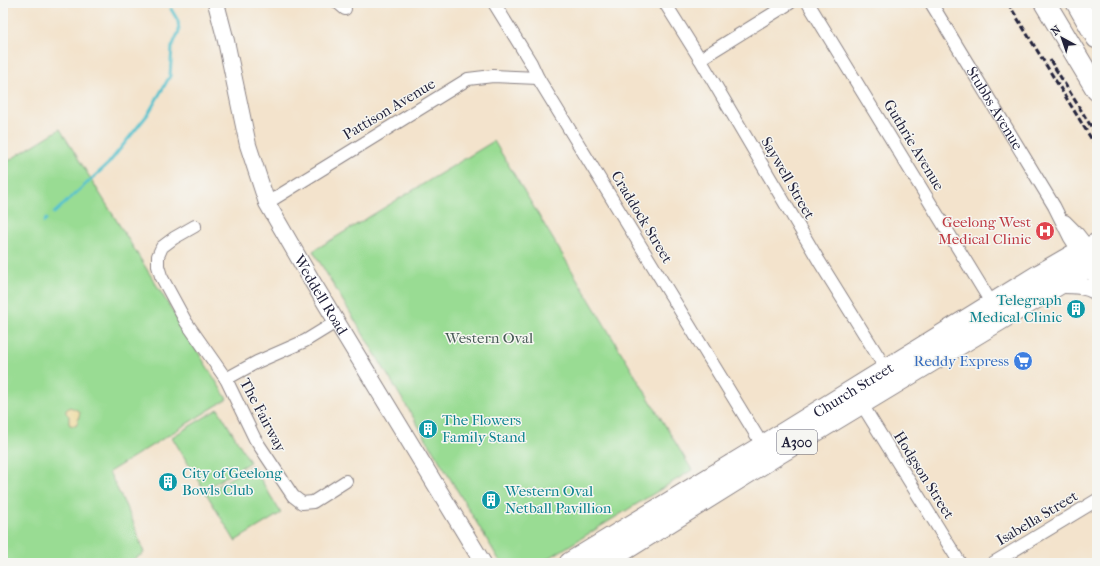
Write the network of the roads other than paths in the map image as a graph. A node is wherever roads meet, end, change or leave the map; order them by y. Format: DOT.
graph roads {
  1 [pos="216,3"];
  2 [pos="494,3"];
  3 [pos="665,3"];
  4 [pos="790,3"];
  5 [pos="808,3"];
  6 [pos="931,3"];
  7 [pos="1045,3"];
  8 [pos="1077,3"];
  9 [pos="1090,3"];
  10 [pos="1097,14"];
  11 [pos="1097,38"];
  12 [pos="700,59"];
  13 [pos="538,78"];
  14 [pos="1097,90"];
  15 [pos="267,203"];
  16 [pos="195,226"];
  17 [pos="1092,259"];
  18 [pos="1056,285"];
  19 [pos="1097,292"];
  20 [pos="992,304"];
  21 [pos="336,322"];
  22 [pos="886,369"];
  23 [pos="226,379"];
  24 [pos="861,403"];
  25 [pos="763,446"];
  26 [pos="346,481"];
  27 [pos="1097,500"];
  28 [pos="483,563"];
  29 [pos="570,563"];
  30 [pos="603,563"];
  31 [pos="960,563"];
  32 [pos="994,563"];
  1 -- 15 [label="street, Weddell Road"];
  2 -- 13 [label="street, Craddock Street"];
  3 -- 12 [label="street, Saywell Street"];
  4 -- 12 [label="street"];
  5 -- 20 [label="street, Guthrie Avenue"];
  6 -- 17 [label="street, Stubbs Avenue"];
  7 -- 14 [label="highway"];
  8 -- 11 [label="highway"];
  9 -- 10 [label="highway"];
  12 -- 22 [label="street, Saywell Street"];
  13 -- 15 [label="street, Pattison Avenue"];
  13 -- 25 [label="street, Craddock Street"];
  15 -- 21 [label="street, Weddell Road"];
  16 -- 23 [label="street, The Fairway"];
  17 -- 18 [label="highway, Church Street / A300"];
  17 -- 20 [label="highway, Church Street / A300"];
  18 -- 19 [label="street"];
  18 -- 24 [label="highway, Church Street / A300"];
  20 -- 22 [label="highway, Church Street / A300"];
  21 -- 23 [label="street, The Fairway"];
  21 -- 28 [label="street, Weddell Road"];
  22 -- 25 [label="highway, Church Street / A300"];
  23 -- 26 [label="street, The Fairway"];
  24 -- 30 [label="highway, Church Street / A300"];
  24 -- 31 [label="street, Hodgson Street"];
  25 -- 29 [label="highway, Church Street / A300"];
  27 -- 32 [label="street, Isabella Street"];
}
